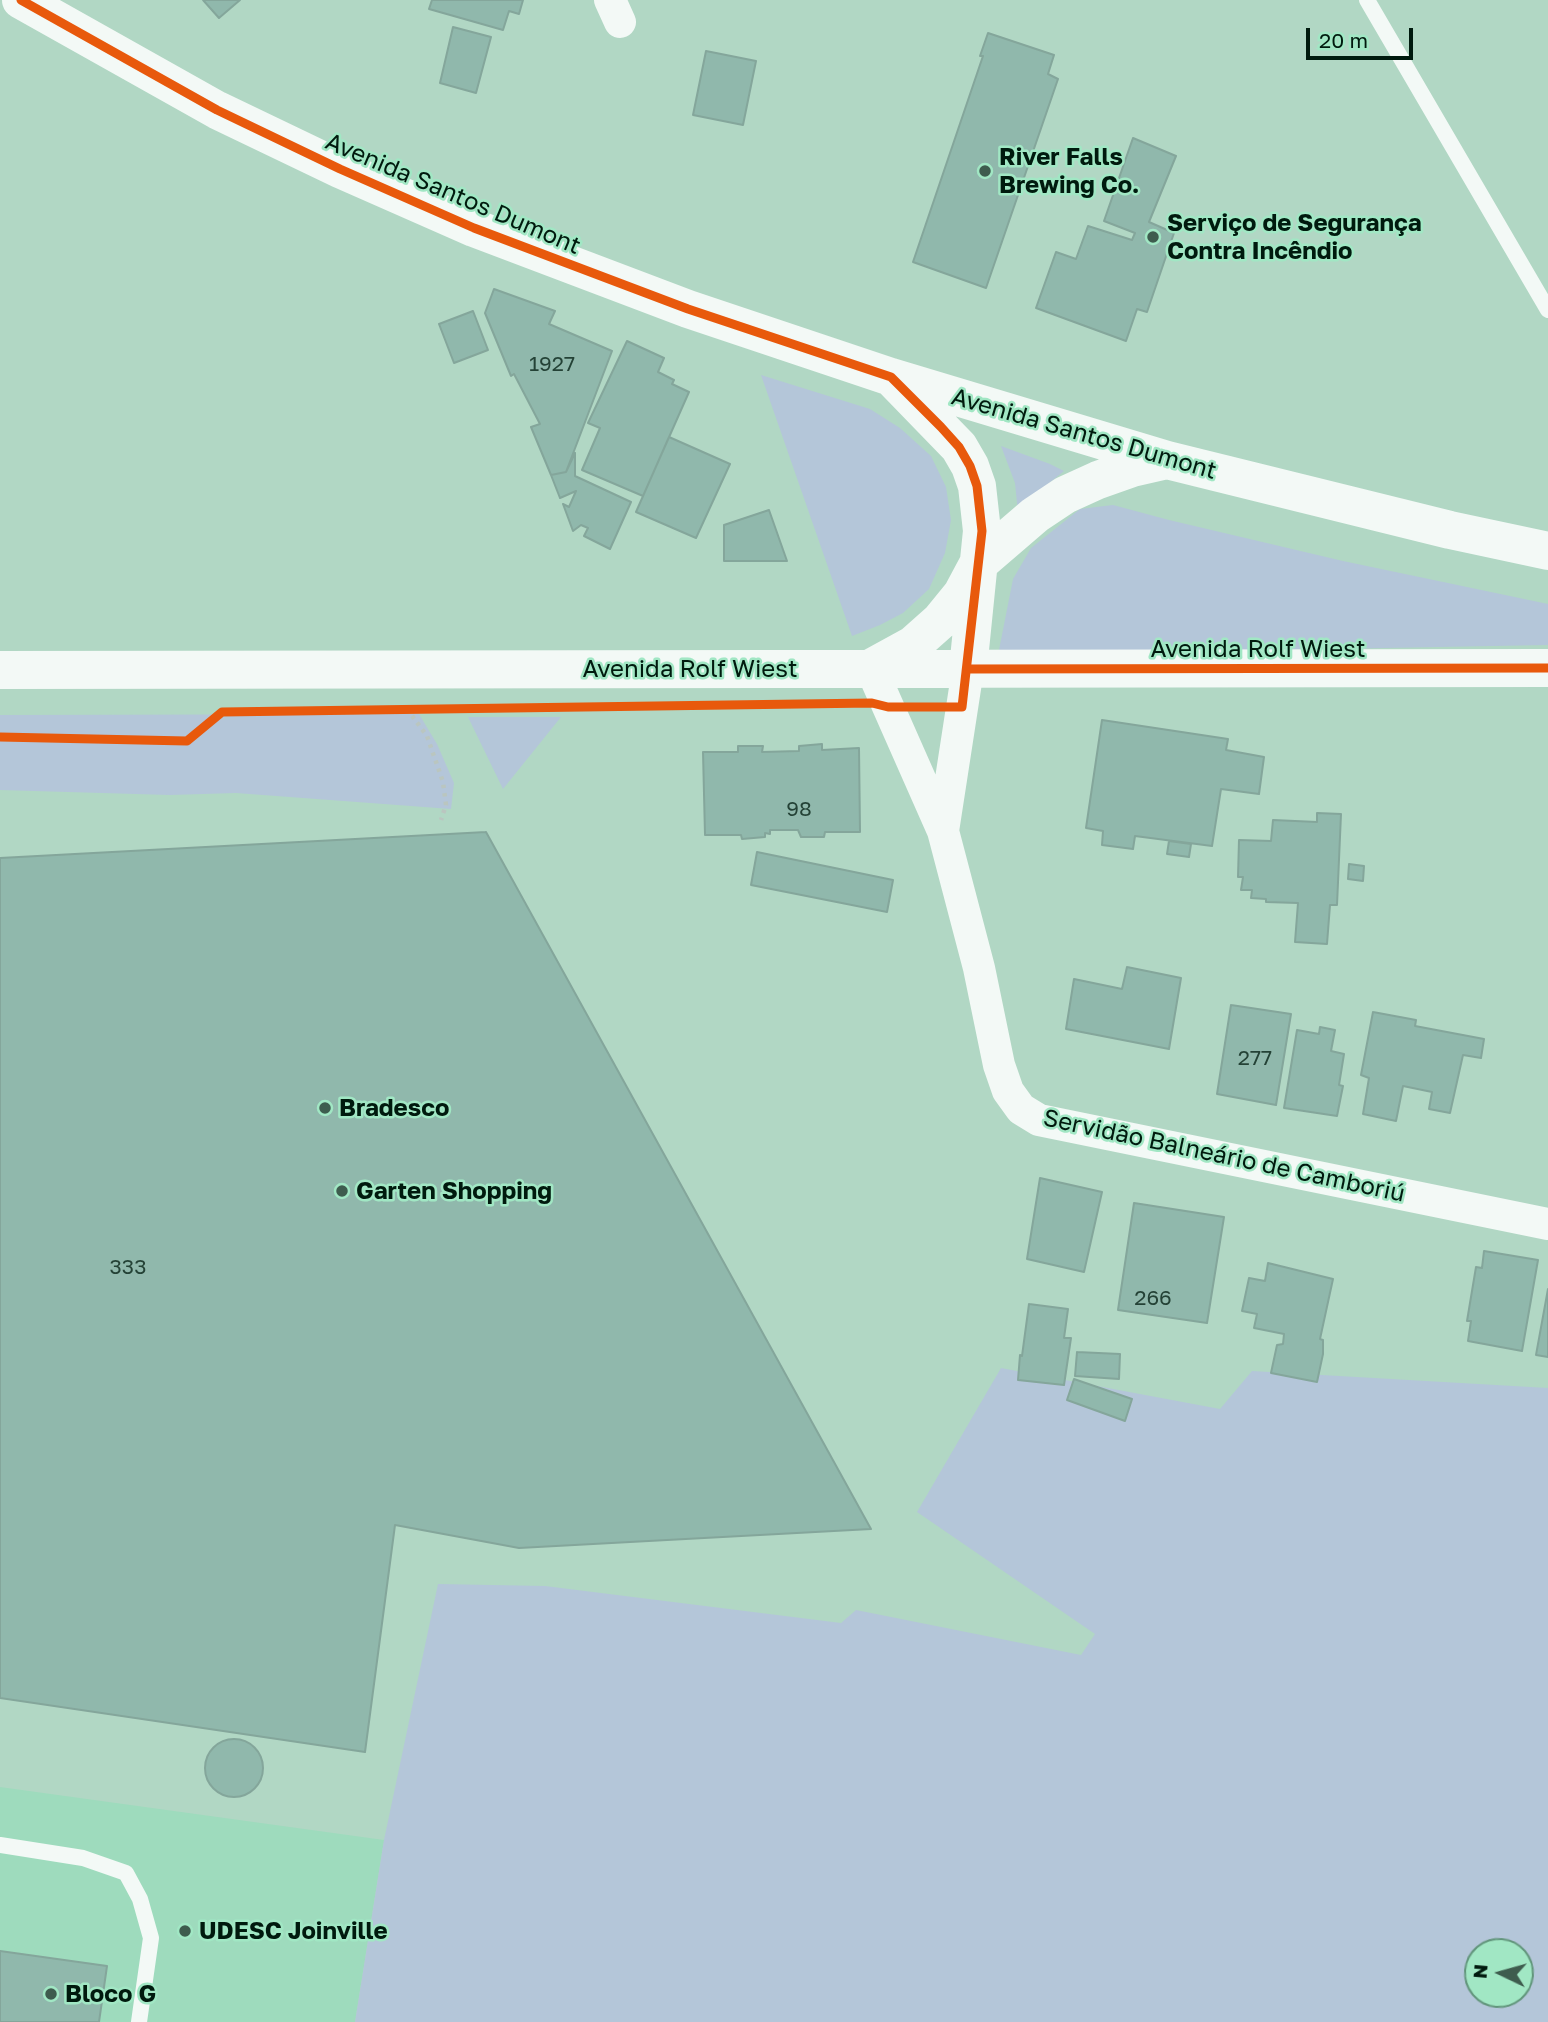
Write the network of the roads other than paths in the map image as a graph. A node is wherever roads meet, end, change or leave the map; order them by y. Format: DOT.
graph roads {
  1 [pos="21,0"];
  2 [pos="1367,0"];
  3 [pos="1548,310"];
  4 [pos="891,377"];
  5 [pos="1167,460"];
  6 [pos="1548,551"];
  7 [pos="978,564"];
  8 [pos="871,668"];
  9 [pos="968,669"];
  10 [pos="0,670"];
  11 [pos="1547,670"];
  12 [pos="943,831"];
  13 [pos="1548,1224"];
  14 [pos="0,1845"];
  15 [pos="139,2022"];
  1 -- 4 [label="main road, Avenida Santos Dumont"];
  2 -- 3 [label="lane"];
  4 -- 5 [label="main road, Avenida Santos Dumont"];
  4 -- 7 [label="main road"];
  5 -- 6 [label="main road, Avenida Santos Dumont"];
  5 -- 7 [label="main road"];
  7 -- 8 [label="main road"];
  7 -- 9 [label="main road"];
  8 -- 9 [label="main road, Avenida Rolf Wiest"];
  8 -- 10 [label="main road, Avenida Rolf Wiest"];
  8 -- 12 [label="street, Servidão Balneário de Camboriú"];
  9 -- 11 [label="main road, Avenida Rolf Wiest"];
  9 -- 12 [label="street, Servidão Balneário de Camboriú"];
  12 -- 13 [label="street, Servidão Balneário de Camboriú"];
  14 -- 15 [label="lane"];
}
